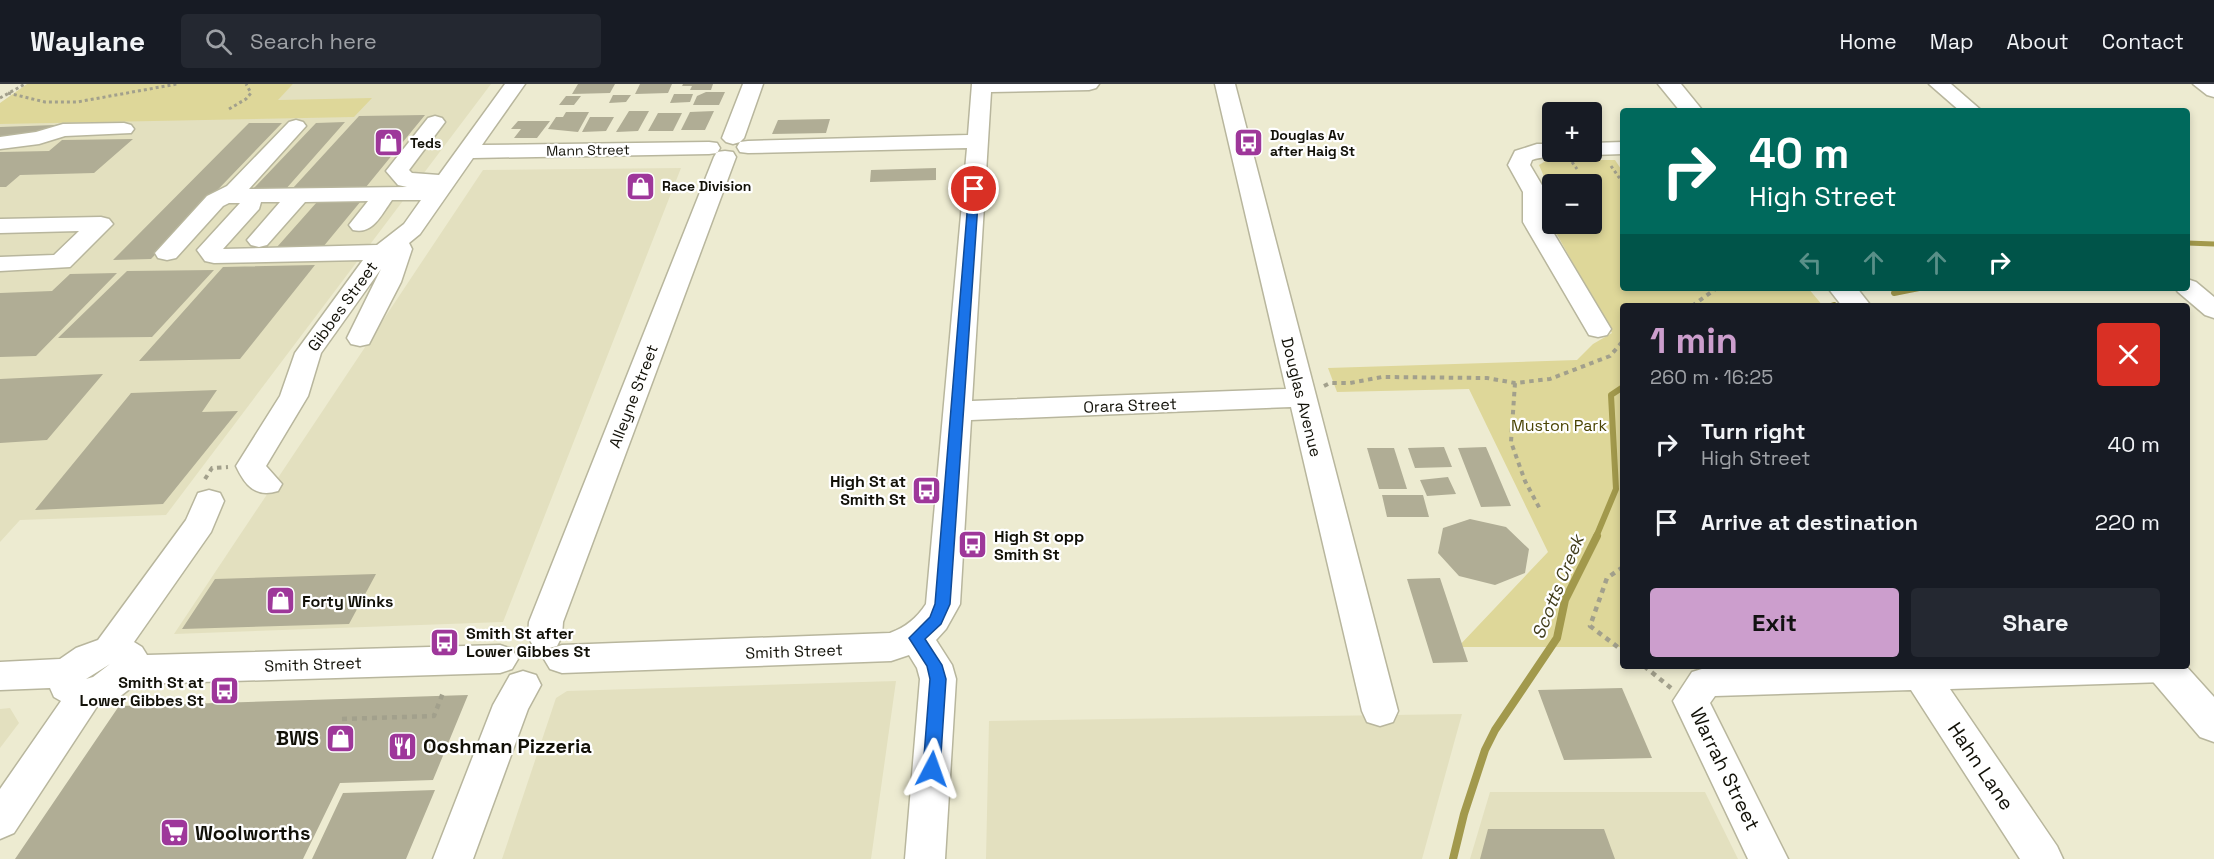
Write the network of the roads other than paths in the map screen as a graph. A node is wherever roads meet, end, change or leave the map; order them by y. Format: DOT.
graph roads {
  1 [pos="515,84"];
  2 [pos="753,84"];
  3 [pos="1089,84"];
  4 [pos="1225,84"];
  5 [pos="1669,84"];
  6 [pos="1939,84"];
  7 [pos="2203,84"];
  8 [pos="981,85"];
  9 [pos="2214,91"];
  10 [pos="1689,108"];
  11 [pos="1968,108"];
  12 [pos="435,122"];
  13 [pos="296,126"];
  14 [pos="123,129"];
  15 [pos="977,141"];
  16 [pos="0,143"];
  17 [pos="729,148"];
  18 [pos="1542,151"];
  19 [pos="467,152"];
  20 [pos="441,186"];
  21 [pos="385,194"];
  22 [pos="299,195"];
  23 [pos="225,196"];
  24 [pos="251,204"];
  25 [pos="361,225"];
  26 [pos="0,226"];
  27 [pos="259,240"];
  28 [pos="389,247"];
  29 [pos="167,253"];
  30 [pos="0,264"];
  31 [pos="39,279"];
  32 [pos="0,280"];
  33 [pos="2190,289"];
  34 [pos="1844,291"];
  35 [pos="1854,303"];
  36 [pos="2214,309"];
  37 [pos="1598,329"];
  38 [pos="360,338"];
  39 [pos="1302,397"];
  40 [pos="958,411"];
  41 [pos="267,484"];
  42 [pos="209,501"];
  43 [pos="916,638"];
  44 [pos="553,647"];
  45 [pos="118,660"];
  46 [pos="2094,669"];
  47 [pos="2166,669"];
  48 [pos="512,672"];
  49 [pos="1920,674"];
  50 [pos="0,676"];
  51 [pos="78,683"];
  52 [pos="1380,711"];
  53 [pos="2214,725"];
  54 [pos="0,821"];
  55 [pos="453,859"];
  56 [pos="925,859"];
  57 [pos="1768,859"];
  58 [pos="2043,859"];
  1 -- 19 [label="street, Gibbes Street"];
  2 -- 17 [label="street, Alleyne Street"];
  3 -- 8 [label="street"];
  4 -- 39 [label="street, Douglas Avenue"];
  5 -- 10 [label="main road"];
  6 -- 11 [label="street"];
  7 -- 9 [label="street"];
  8 -- 15 [label="street"];
  12 -- 20 [label="street"];
  13 -- 23 [label="street"];
  14 -- 16 [label="street"];
  15 -- 17 [label="street, Mann Street"];
  15 -- 40 [label="street"];
  17 -- 19 [label="street, Mann Street"];
  17 -- 44 [label="street, Alleyne Street"];
  18 -- 37 [label="street"];
  19 -- 20 [label="street, Gibbes Street"];
  20 -- 21 [label="street"];
  20 -- 28 [label="street, Gibbes Street"];
  21 -- 22 [label="street"];
  21 -- 25 [label="street"];
  22 -- 23 [label="street"];
  22 -- 27 [label="street"];
  23 -- 29 [label="street"];
  24 -- 28 [label="street"];
  26 -- 30 [label="street"];
  28 -- 38 [label="street"];
  28 -- 41 [label="street, Gibbes Street"];
  31 -- 32 [label="street"];
  33 -- 36 [label="street"];
  34 -- 35 [label="main road"];
  39 -- 40 [label="street, Orara Street"];
  39 -- 52 [label="street, Douglas Avenue"];
  40 -- 43 [label="street"];
  42 -- 45 [label="street"];
  43 -- 44 [label="street, Smith Street"];
  43 -- 56 [label="street"];
  44 -- 48 [label="street"];
  45 -- 48 [label="street, Smith Street"];
  45 -- 51 [label="street"];
  46 -- 49 [label="street"];
  47 -- 53 [label="main road"];
  48 -- 55 [label="street"];
  49 -- 57 [label="street, Warrah Street"];
  49 -- 58 [label="street, Hahn Lane"];
  50 -- 51 [label="street"];
  51 -- 54 [label="street"];
}
